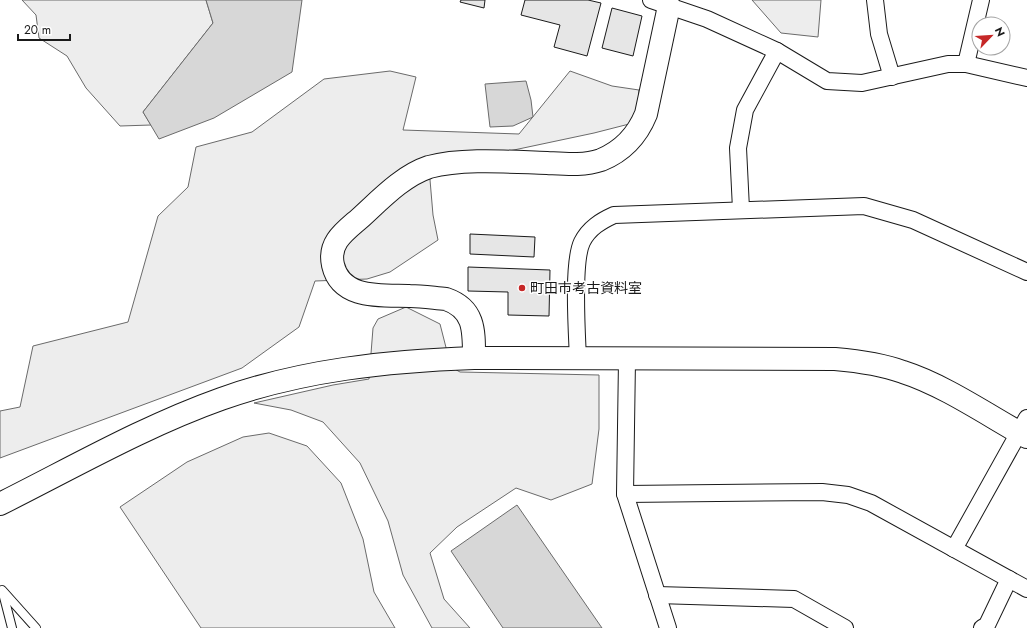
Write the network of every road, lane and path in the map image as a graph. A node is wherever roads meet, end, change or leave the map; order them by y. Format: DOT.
graph roads {
  1 [pos="875,0"];
  2 [pos="981,0"];
  3 [pos="660,3"];
  4 [pos="777,51"];
  5 [pos="966,64"];
  6 [pos="892,77"];
  7 [pos="1027,78"];
  8 [pos="741,209"];
  9 [pos="1027,272"];
  10 [pos="474,358"];
  11 [pos="578,359"];
  12 [pos="627,360"];
  13 [pos="1024,429"];
  14 [pos="625,494"];
  15 [pos="0,504"];
  16 [pos="954,549"];
  17 [pos="1009,579"];
  18 [pos="1,587"];
  19 [pos="1027,589"];
  20 [pos="657,595"];
  21 [pos="986,627"];
  22 [pos="12,628"];
  23 [pos="36,628"];
  24 [pos="668,628"];
  25 [pos="845,628"];
  1 -- 6 [label="street"];
  2 -- 5 [label="street"];
  3 -- 4 [label="street"];
  3 -- 10 [label="street"];
  4 -- 6 [label="street"];
  4 -- 8 [label="street"];
  5 -- 6 [label="street"];
  5 -- 7 [label="street"];
  8 -- 9 [label="street"];
  8 -- 11 [label="street"];
  10 -- 11 [label="street"];
  10 -- 15 [label="street"];
  11 -- 12 [label="street"];
  12 -- 13 [label="street"];
  12 -- 14 [label="street"];
  13 -- 16 [label="street"];
  14 -- 16 [label="street"];
  14 -- 20 [label="street"];
  16 -- 17 [label="street"];
  17 -- 19 [label="street"];
  17 -- 21 [label="street"];
  18 -- 22 [label="lane"];
  18 -- 23 [label="lane"];
  20 -- 24 [label="street"];
  20 -- 25 [label="street"];
}
